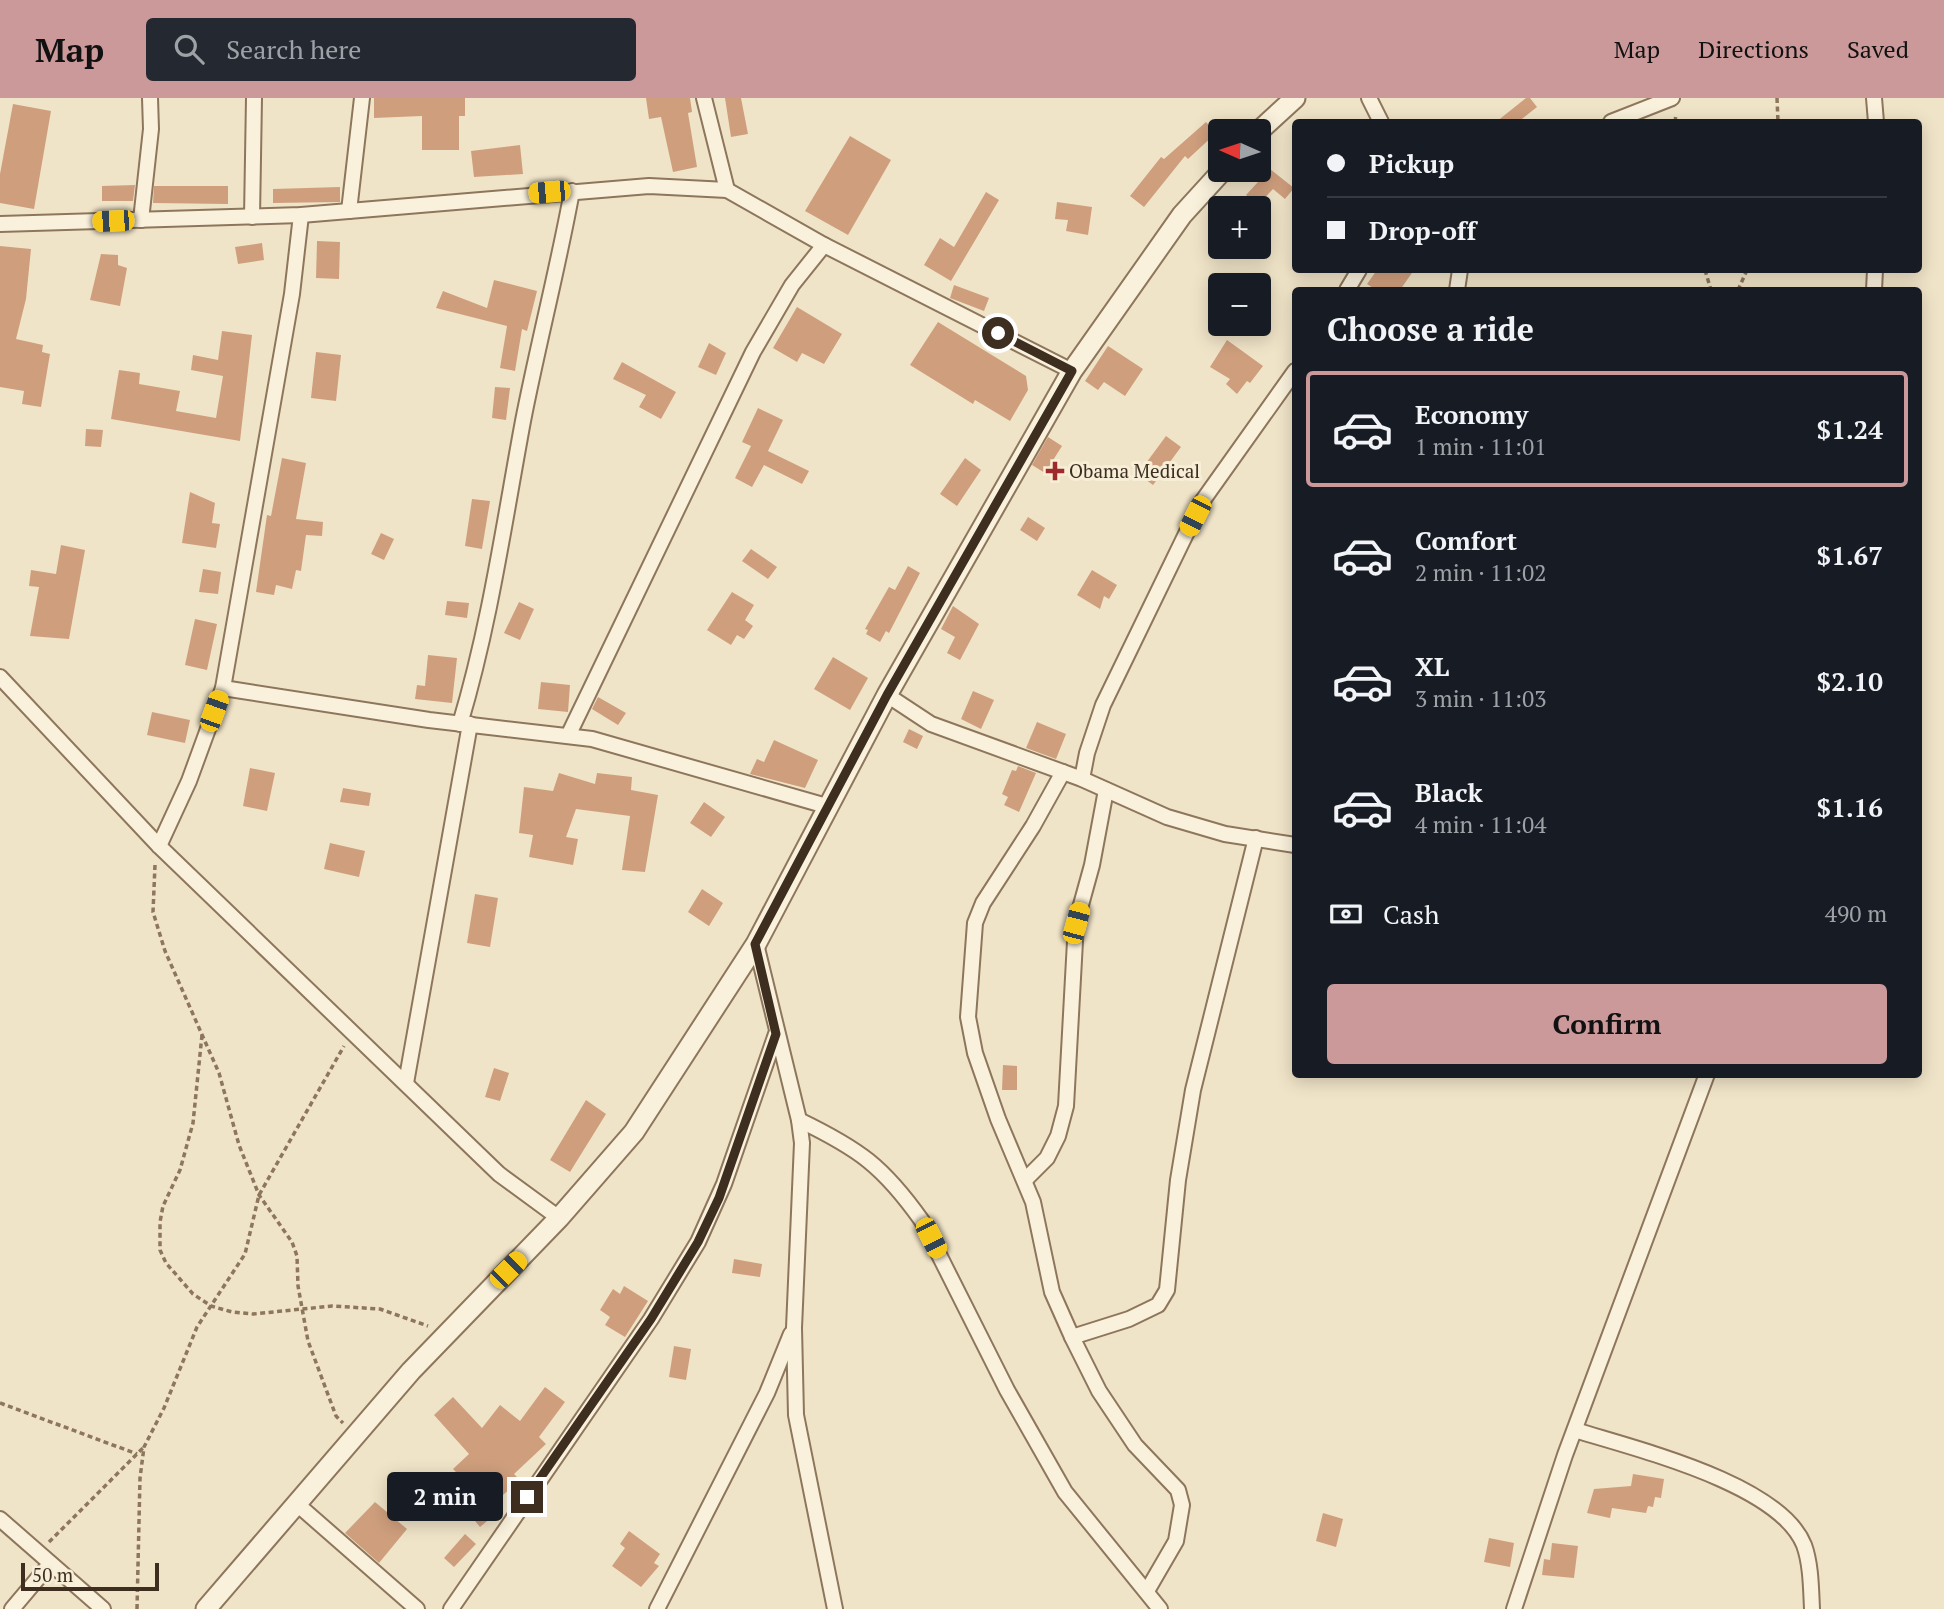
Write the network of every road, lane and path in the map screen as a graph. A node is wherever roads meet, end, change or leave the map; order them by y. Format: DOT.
graph roads {
  1 [pos="150,98"];
  2 [pos="254,98"];
  3 [pos="362,98"];
  4 [pos="704,98"];
  5 [pos="1294,98"];
  6 [pos="1369,98"];
  7 [pos="1672,98"];
  8 [pos="1777,98"];
  9 [pos="1874,98"];
  10 [pos="1380,119"];
  11 [pos="1619,119"];
  12 [pos="1778,119"];
  13 [pos="1876,119"];
  14 [pos="1271,120"];
  15 [pos="1212,182"];
  16 [pos="727,190"];
  17 [pos="572,191"];
  18 [pos="349,211"];
  19 [pos="301,215"];
  20 [pos="252,217"];
  21 [pos="141,220"];
  22 [pos="0,224"];
  23 [pos="824,245"];
  24 [pos="1072,371"];
  25 [pos="1292,375"];
  26 [pos="0,677"];
  27 [pos="223,688"];
  28 [pos="887,695"];
  29 [pos="465,724"];
  30 [pos="568,736"];
  31 [pos="1063,772"];
  32 [pos="1082,779"];
  33 [pos="1106,790"];
  34 [pos="830,807"];
  35 [pos="1256,838"];
  36 [pos="1292,844"];
  37 [pos="159,846"];
  38 [pos="755,944"];
  39 [pos="353,1031"];
  40 [pos="202,1033"];
  41 [pos="776,1034"];
  42 [pos="1706,1078"];
  43 [pos="406,1083"];
  44 [pos="799,1120"];
  45 [pos="1026,1180"];
  46 [pos="259,1195"];
  47 [pos="559,1218"];
  48 [pos="211,1306"];
  49 [pos="304,1309"];
  50 [pos="458,1321"];
  51 [pos="794,1328"];
  52 [pos="1072,1337"];
  53 [pos="0,1403"];
  54 [pos="1575,1430"];
  55 [pos="356,1437"];
  56 [pos="144,1447"];
  57 [pos="137,1454"];
  58 [pos="297,1504"];
  59 [pos="0,1519"];
  60 [pos="38,1553"];
  61 [pos="51,1564"];
  62 [pos="1147,1591"];
  63 [pos="12,1609"];
  64 [pos="103,1609"];
  65 [pos="137,1609"];
  66 [pos="206,1609"];
  67 [pos="417,1609"];
  68 [pos="451,1609"];
  69 [pos="657,1609"];
  70 [pos="835,1609"];
  71 [pos="1160,1609"];
  72 [pos="1514,1609"];
  73 [pos="1812,1609"];
  1 -- 21 [label="street"];
  2 -- 20 [label="street"];
  3 -- 18 [label="street"];
  4 -- 16 [label="street"];
  5 -- 14 [label="street"];
  6 -- 10 [label="street"];
  7 -- 11 [label="street"];
  8 -- 12 [label="path"];
  9 -- 13 [label="street"];
  15 -- 24 [label="street"];
  16 -- 17 [label="street"];
  16 -- 23 [label="street"];
  17 -- 18 [label="street"];
  17 -- 29 [label="street"];
  18 -- 19 [label="street"];
  19 -- 20 [label="street"];
  19 -- 27 [label="street"];
  20 -- 21 [label="street"];
  21 -- 22 [label="street"];
  23 -- 24 [label="street"];
  23 -- 30 [label="street"];
  24 -- 28 [label="street"];
  25 -- 32 [label="street"];
  26 -- 37 [label="street"];
  27 -- 29 [label="street"];
  27 -- 37 [label="street"];
  28 -- 31 [label="street"];
  28 -- 34 [label="street"];
  29 -- 30 [label="street"];
  29 -- 43 [label="street"];
  30 -- 34 [label="street"];
  31 -- 32 [label="street"];
  31 -- 45 [label="street"];
  32 -- 33 [label="street"];
  33 -- 35 [label="street"];
  33 -- 45 [label="street"];
  34 -- 38 [label="street"];
  35 -- 36 [label="street"];
  35 -- 52 [label="street"];
  37 -- 39 [label="street"];
  37 -- 40 [label="path"];
  38 -- 41 [label="street"];
  38 -- 47 [label="street"];
  39 -- 43 [label="street"];
  39 -- 46 [label="path"];
  40 -- 46 [label="path"];
  40 -- 48 [label="path"];
  41 -- 44 [label="street"];
  41 -- 68 [label="street"];
  42 -- 54 [label="street"];
  43 -- 47 [label="street"];
  44 -- 51 [label="street"];
  44 -- 62 [label="street"];
  45 -- 52 [label="street"];
  46 -- 48 [label="path"];
  46 -- 49 [label="path"];
  47 -- 50 [label="street"];
  48 -- 49 [label="path"];
  48 -- 56 [label="path"];
  49 -- 50 [label="path"];
  49 -- 55 [label="path"];
  50 -- 55 [label="street"];
  51 -- 69 [label="street"];
  51 -- 70 [label="street"];
  52 -- 62 [label="street"];
  53 -- 57 [label="path"];
  54 -- 72 [label="street"];
  54 -- 73 [label="street"];
  55 -- 58 [label="street"];
  56 -- 57 [label="path"];
  56 -- 65 [label="path"];
  57 -- 60 [label="path"];
  58 -- 66 [label="street"];
  58 -- 67 [label="street"];
  59 -- 60 [label="street"];
  60 -- 61 [label="street"];
  61 -- 63 [label="street"];
  61 -- 64 [label="street"];
  62 -- 71 [label="street"];
}
